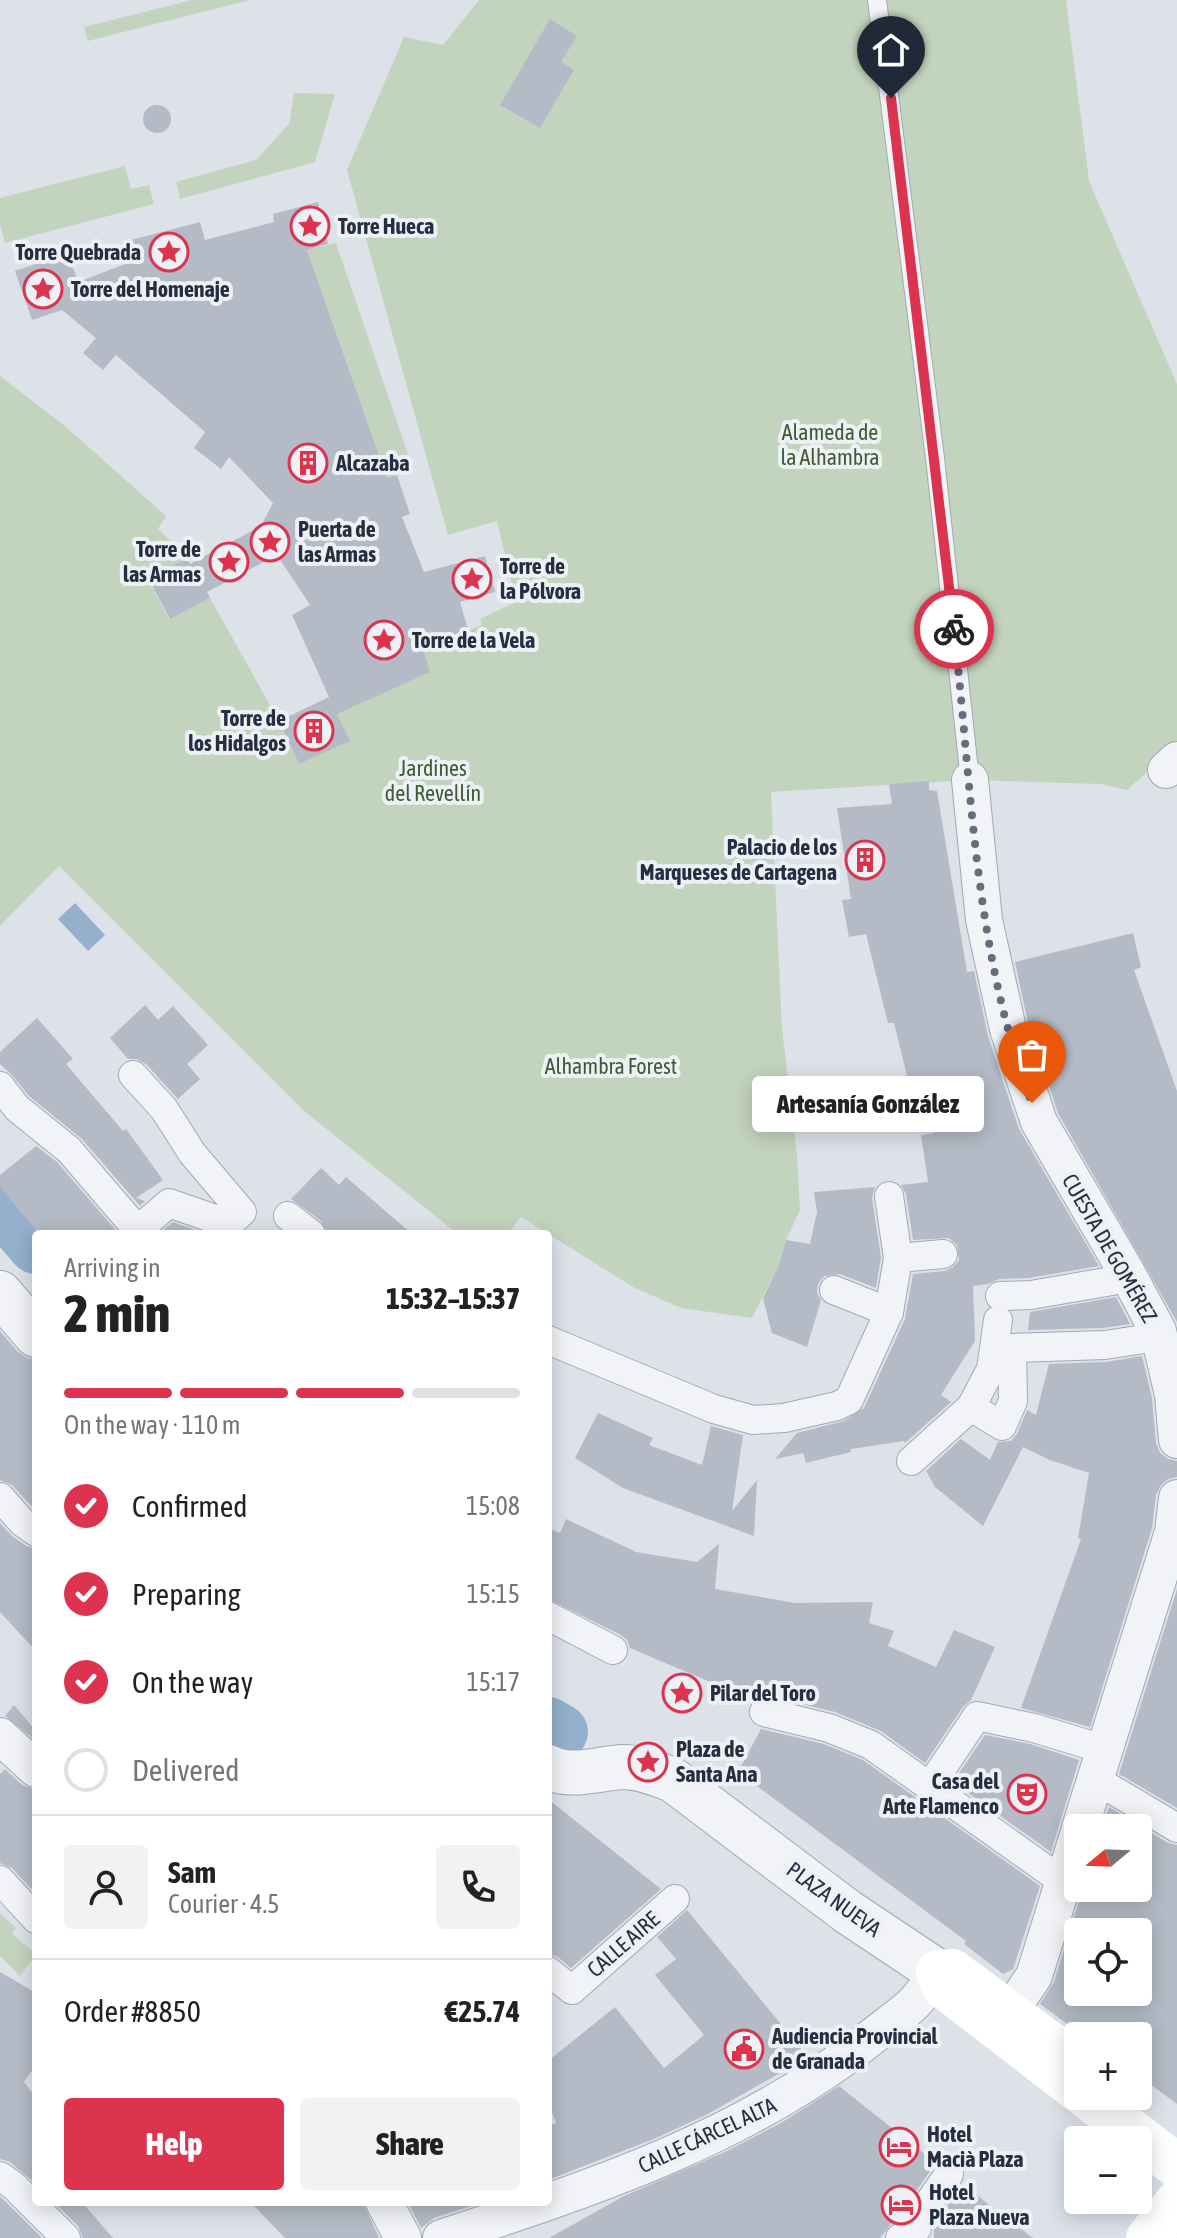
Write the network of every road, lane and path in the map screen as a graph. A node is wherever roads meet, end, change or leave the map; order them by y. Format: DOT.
graph roads {
  1 [pos="877,0"];
  2 [pos="970,780"];
  3 [pos="133,1075"];
  4 [pos="6,1104"];
  5 [pos="889,1196"];
  6 [pos="288,1216"];
  7 [pos="138,1230"];
  8 [pos="142,1230"];
  9 [pos="306,1230"];
  10 [pos="943,1254"];
  11 [pos="898,1258"];
  12 [pos="1112,1281"];
  13 [pos="834,1290"];
  14 [pos="0,1293"];
  15 [pos="1004,1304"];
  16 [pos="889,1312"];
  17 [pos="32,1330"];
  18 [pos="1144,1339"];
  19 [pos="552,1342"];
  20 [pos="1012,1348"];
  21 [pos="971,1407"];
  22 [pos="1177,1440"];
  23 [pos="911,1461"];
  24 [pos="0,1497"];
  25 [pos="1177,1498"];
  26 [pos="32,1529"];
  27 [pos="552,1618"];
  28 [pos="613,1650"];
  29 [pos="764,1712"];
  30 [pos="0,1736"];
  31 [pos="1090,1745"];
  32 [pos="32,1765"];
  33 [pos="552,1769"];
  34 [pos="930,1786"];
  35 [pos="1108,1787"];
  36 [pos="1084,1814"];
  37 [pos="1177,1828"];
  38 [pos="1051,1873"];
  39 [pos="0,1880"];
  40 [pos="1064,1880"];
  41 [pos="675,1899"];
  42 [pos="32,1915"];
  43 [pos="938,1972"];
  44 [pos="552,1974"];
  45 [pos="1009,2013"];
  46 [pos="1064,2054"];
  47 [pos="1064,2079"];
  48 [pos="1104,2110"];
  49 [pos="1138,2110"];
  50 [pos="1177,2140"];
  51 [pos="1177,2166"];
  52 [pos="949,2174"];
  53 [pos="0,2176"];
  54 [pos="552,2201"];
  55 [pos="1177,2202"];
  56 [pos="32,2204"];
  57 [pos="34,2206"];
  58 [pos="386,2206"];
  59 [pos="538,2206"];
  60 [pos="913,2235"];
  61 [pos="66,2238"];
  62 [pos="403,2238"];
  63 [pos="441,2238"];
  64 [pos="1148,2238"];
  1 -- 2 [label="lane"];
  2 -- 22 [label="street, CUESTA DE GOMÉREZ"];
  3 -- 8 [label="street"];
  4 -- 7 [label="street"];
  5 -- 11 [label="street"];
  6 -- 9 [label="street"];
  10 -- 11 [label="street"];
  11 -- 16 [label="street"];
  12 -- 15 [label="street"];
  13 -- 16 [label="street"];
  14 -- 17 [label="street"];
  15 -- 20 [label="street"];
  15 -- 21 [label="street"];
  16 -- 19 [label="street"];
  18 -- 20 [label="street"];
  20 -- 21 [label="street"];
  21 -- 23 [label="street"];
  24 -- 26 [label="street"];
  25 -- 36 [label="street"];
  27 -- 28 [label="street"];
  29 -- 34 [label="street"];
  30 -- 32 [label="street"];
  31 -- 34 [label="street"];
  33 -- 43 [label="street, PLAZA NUEVA"];
  34 -- 38 [label="street"];
  35 -- 37 [label="street"];
  39 -- 42 [label="street"];
  40 -- 45 [label="street"];
  41 -- 44 [label="street, CALLE AIRE"];
  43 -- 45 [label="main road, PLAZA NUEVA"];
  43 -- 47 [label="main road, PLAZA NUEVA"];
  43 -- 54 [label="street, CALLE CÁRCEL ALTA"];
  45 -- 46 [label="main road, PLAZA NUEVA"];
  48 -- 51 [label="main road"];
  49 -- 50 [label="main road"];
  52 -- 60 [label="street"];
  53 -- 56 [label="street"];
  55 -- 64 [label="main road"];
  57 -- 61 [label="street"];
  58 -- 62 [label="street"];
  59 -- 63 [label="street, CALLE CÁRCEL ALTA"];
}
